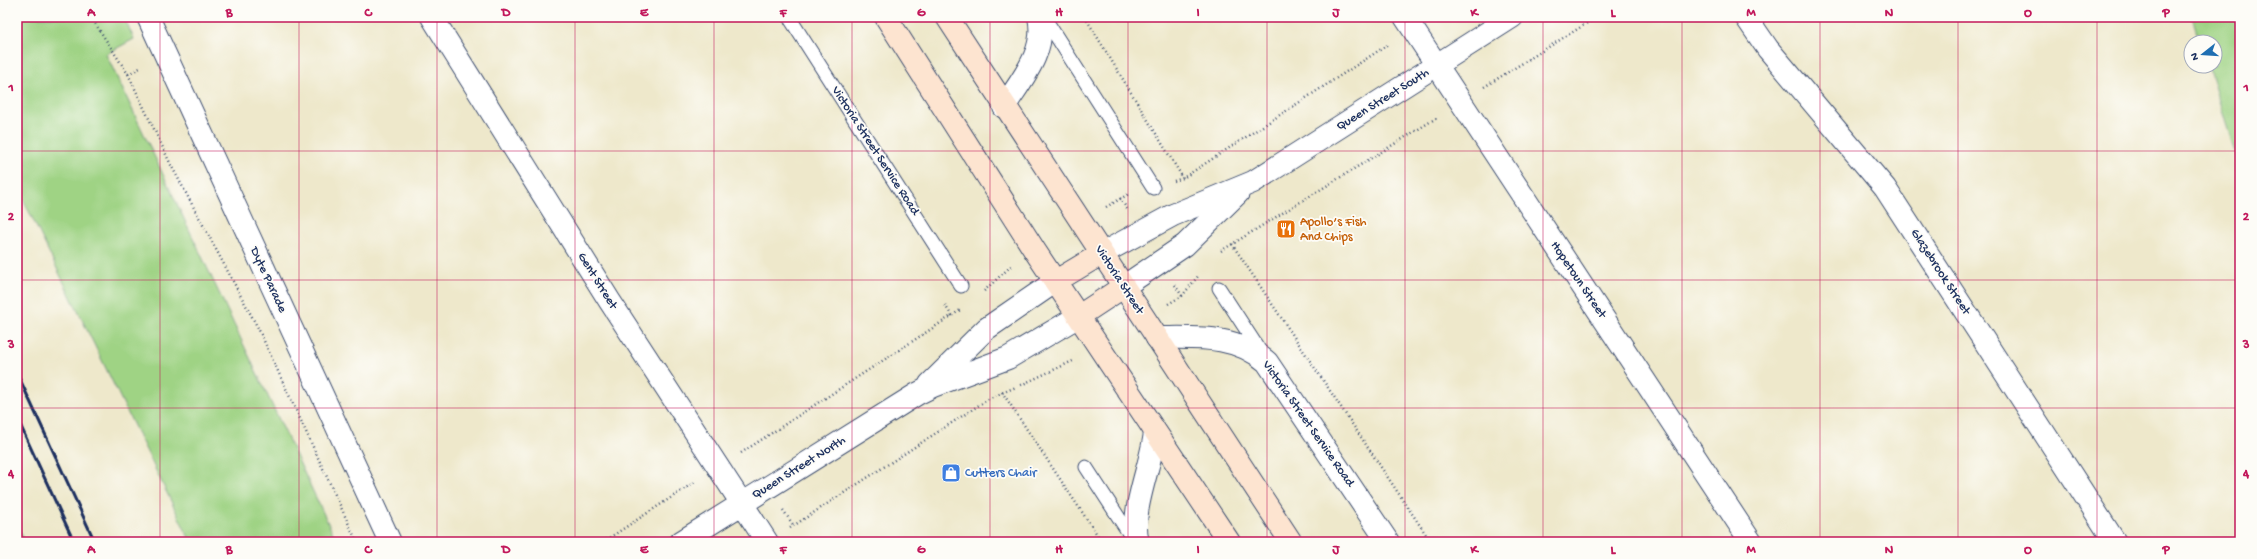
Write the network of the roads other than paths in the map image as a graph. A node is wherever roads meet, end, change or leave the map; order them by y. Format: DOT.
graph roads {
  1 [pos="148,17"];
  2 [pos="432,17"];
  3 [pos="789,17"];
  4 [pos="886,17"];
  5 [pos="946,17"];
  6 [pos="1039,17"];
  7 [pos="1044,17"];
  8 [pos="1512,17"];
  9 [pos="1746,17"];
  10 [pos="1408,23"];
  11 [pos="1436,66"];
  12 [pos="1004,107"];
  13 [pos="1253,182"];
  14 [pos="1153,188"];
  15 [pos="1101,254"];
  16 [pos="1056,281"];
  17 [pos="961,286"];
  18 [pos="1123,287"];
  19 [pos="1219,288"];
  20 [pos="1079,316"];
  21 [pos="1157,338"];
  22 [pos="1267,362"];
  23 [pos="917,394"];
  24 [pos="1155,432"];
  25 [pos="1086,467"];
  26 [pos="743,503"];
  27 [pos="390,542"];
  28 [pos="681,542"];
  29 [pos="767,542"];
  30 [pos="1137,542"];
  31 [pos="1229,542"];
  32 [pos="1291,542"];
  33 [pos="1388,542"];
  34 [pos="1751,542"];
  35 [pos="2115,542"];
  1 -- 27 [label="street, Dyte Parade"];
  2 -- 26 [label="street, Gent Street"];
  3 -- 17 [label="lane, Victoria Street Service Road"];
  4 -- 16 [label="main road"];
  5 -- 12 [label="main road, Victoria Street"];
  6 -- 12 [label="street"];
  7 -- 14 [label="lane"];
  8 -- 11 [label="street, Queen Street South"];
  9 -- 35 [label="street, Glazebrook Street"];
  10 -- 11 [label="street, Hopetoun Street"];
  11 -- 13 [label="street, Queen Street South"];
  11 -- 34 [label="street, Hopetoun Street"];
  12 -- 15 [label="main road, Victoria Street"];
  13 -- 15 [label="street, Queen Street South"];
  13 -- 18 [label="street, Queen Street South"];
  15 -- 16 [label="main road, Queen Street South"];
  15 -- 18 [label="main road, Victoria Street"];
  16 -- 20 [label="main road"];
  16 -- 23 [label="street, Queen Street North"];
  18 -- 20 [label="main road"];
  18 -- 21 [label="main road, Victoria Street"];
  19 -- 22 [label="lane"];
  20 -- 23 [label="street, Queen Street North"];
  20 -- 24 [label="main road"];
  21 -- 22 [label="street, Victoria Street Service Road"];
  21 -- 32 [label="main road, Victoria Street"];
  22 -- 33 [label="street, Victoria Street Service Road"];
  23 -- 26 [label="street, Queen Street North"];
  24 -- 30 [label="street"];
  24 -- 31 [label="main road"];
  25 -- 30 [label="lane"];
  26 -- 28 [label="street, Queen Street North"];
  26 -- 29 [label="street, Gent Street"];
}
